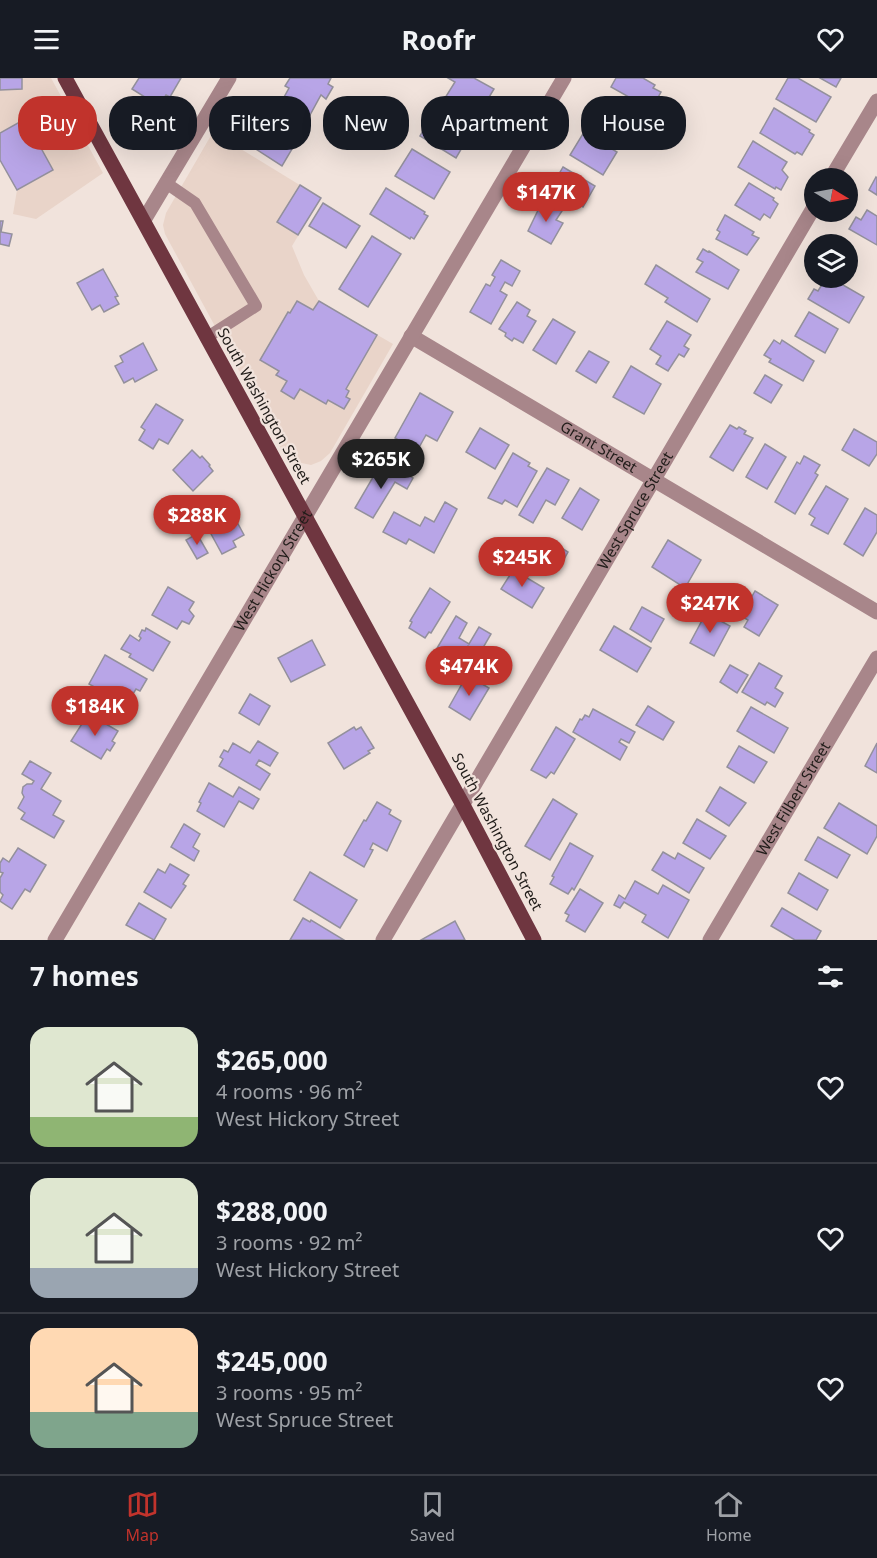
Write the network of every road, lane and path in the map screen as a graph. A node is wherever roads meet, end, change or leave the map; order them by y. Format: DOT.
graph roads {
  1 [pos="65,78"];
  2 [pos="229,78"];
  3 [pos="564,78"];
  4 [pos="877,101"];
  5 [pos="837,168"];
  6 [pos="166,183"];
  7 [pos="144,220"];
  8 [pos="805,222"];
  9 [pos="411,336"];
  10 [pos="206,338"];
  11 [pos="653,479"];
  12 [pos="304,518"];
  13 [pos="877,612"];
  14 [pos="877,658"];
  15 [pos="463,806"];
  16 [pos="55,940"];
  17 [pos="383,940"];
  18 [pos="534,940"];
  19 [pos="710,940"];
  1 -- 7 [label="main road, South Washington Street"];
  2 -- 6 [label="street"];
  3 -- 9 [label="street, West Hickory Street"];
  4 -- 5 [label="street"];
  6 -- 7 [label="street"];
  6 -- 10 [label="lane"];
  7 -- 10 [label="main road, South Washington Street"];
  8 -- 11 [label="street, West Spruce Street"];
  9 -- 11 [label="street, Grant Street"];
  9 -- 12 [label="street, West Hickory Street"];
  10 -- 12 [label="main road, South Washington Street"];
  11 -- 13 [label="street, Grant Street"];
  11 -- 15 [label="street, West Spruce Street"];
  12 -- 15 [label="main road, South Washington Street"];
  12 -- 16 [label="street, West Hickory Street"];
  14 -- 19 [label="street, West Filbert Street"];
  15 -- 17 [label="street, West Spruce Street"];
  15 -- 18 [label="main road, South Washington Street"];
}
